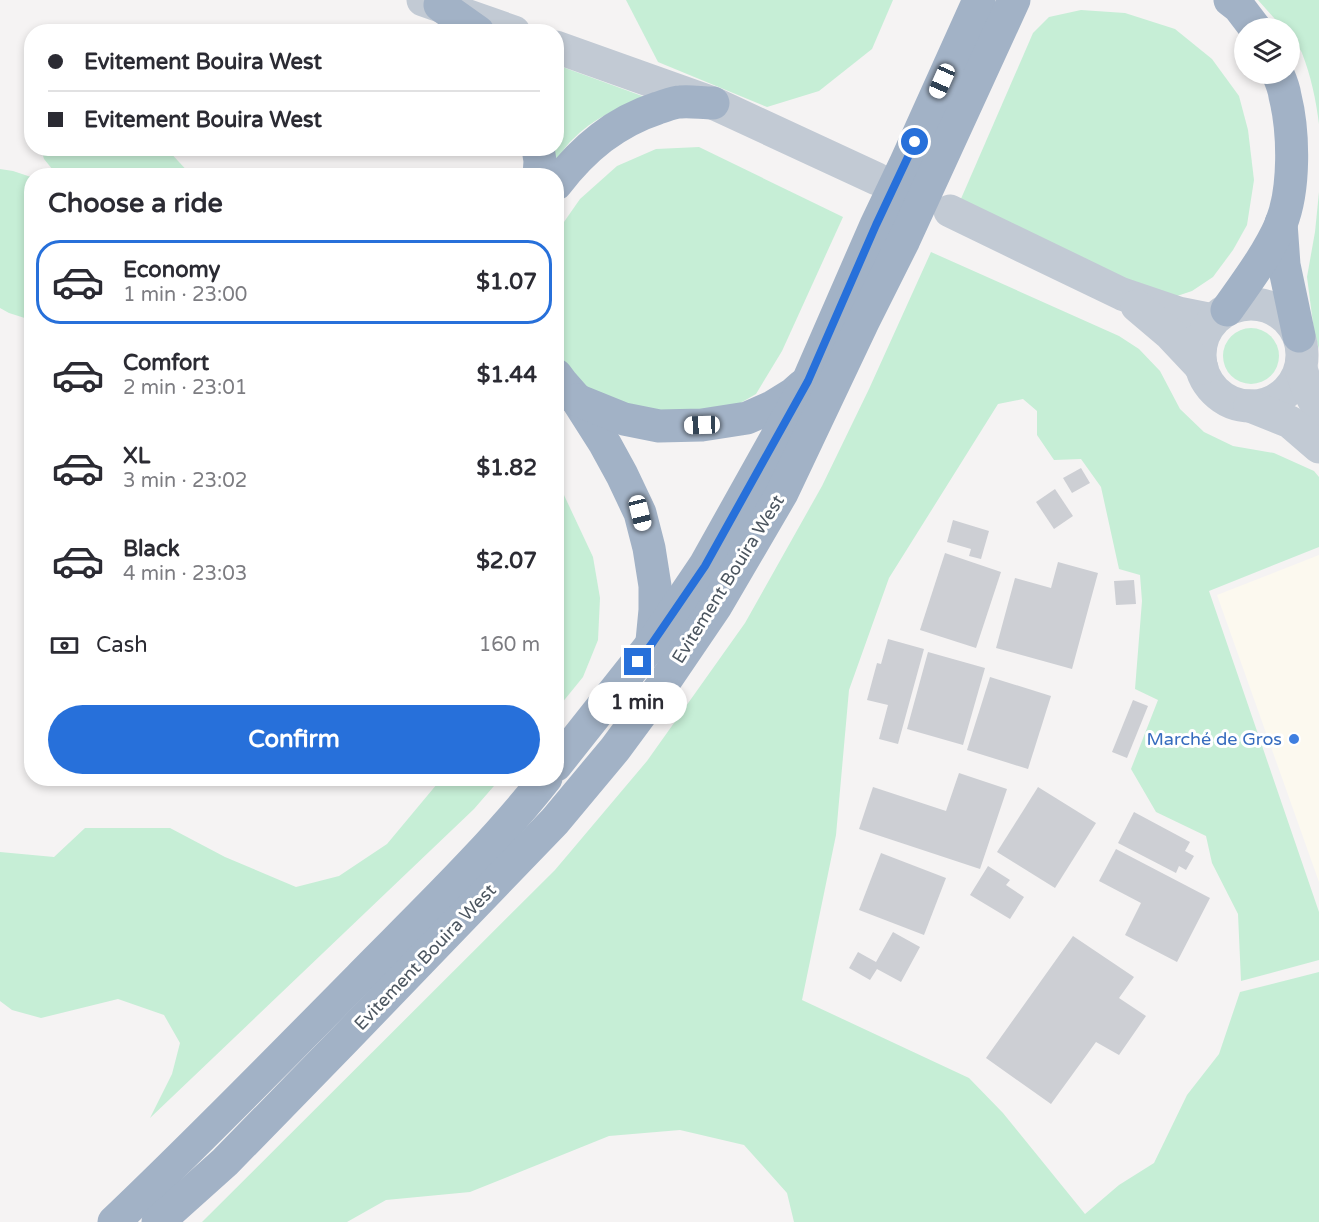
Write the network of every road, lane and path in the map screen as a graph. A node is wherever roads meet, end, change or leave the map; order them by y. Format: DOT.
graph roads {
  1 [pos="979,0"];
  2 [pos="1014,0"];
  3 [pos="1230,0"];
  4 [pos="432,3"];
  5 [pos="1247,18"];
  6 [pos="465,24"];
  7 [pos="491,24"];
  8 [pos="564,50"];
  9 [pos="1282,84"];
  10 [pos="713,103"];
  11 [pos="920,167"];
  12 [pos="564,173"];
  13 [pos="877,179"];
  14 [pos="950,211"];
  15 [pos="1281,224"];
  16 [pos="1122,294"];
  17 [pos="1220,315"];
  18 [pos="1299,336"];
  19 [pos="1202,368"];
  20 [pos="1301,369"];
  21 [pos="808,381"];
  22 [pos="564,385"];
  23 [pos="578,400"];
  24 [pos="1250,406"];
  25 [pos="1319,410"];
  26 [pos="1319,447"];
  27 [pos="651,645"];
  28 [pos="564,755"];
  29 [pos="540,786"];
  30 [pos="114,1222"];
  31 [pos="158,1222"];
  1 -- 11 [label="highway, Evitement Bouira West"];
  2 -- 11 [label="highway, Evitement Bouira West"];
  3 -- 5 [label="highway"];
  4 -- 6 [label="highway"];
  4 -- 7 [label="main road"];
  8 -- 10 [label="main road"];
  9 -- 15 [label="highway"];
  10 -- 12 [label="highway"];
  10 -- 13 [label="main road"];
  11 -- 21 [label="highway, Evitement Bouira West"];
  11 -- 31 [label="highway, Evitement Bouira West"];
  14 -- 16 [label="main road"];
  15 -- 17 [label="highway"];
  15 -- 18 [label="highway"];
  16 -- 17 [label="main road"];
  16 -- 19 [label="main road"];
  17 -- 18 [label="main road"];
  17 -- 19 [label="main road"];
  18 -- 20 [label="main road"];
  19 -- 24 [label="main road"];
  20 -- 24 [label="main road"];
  20 -- 25 [label="main road"];
  21 -- 23 [label="highway"];
  21 -- 27 [label="highway, Evitement Bouira West"];
  22 -- 23 [label="highway"];
  23 -- 27 [label="highway"];
  24 -- 26 [label="main road"];
  27 -- 28 [label="highway, Evitement Bouira West"];
  29 -- 30 [label="highway, Evitement Bouira West"];
}
